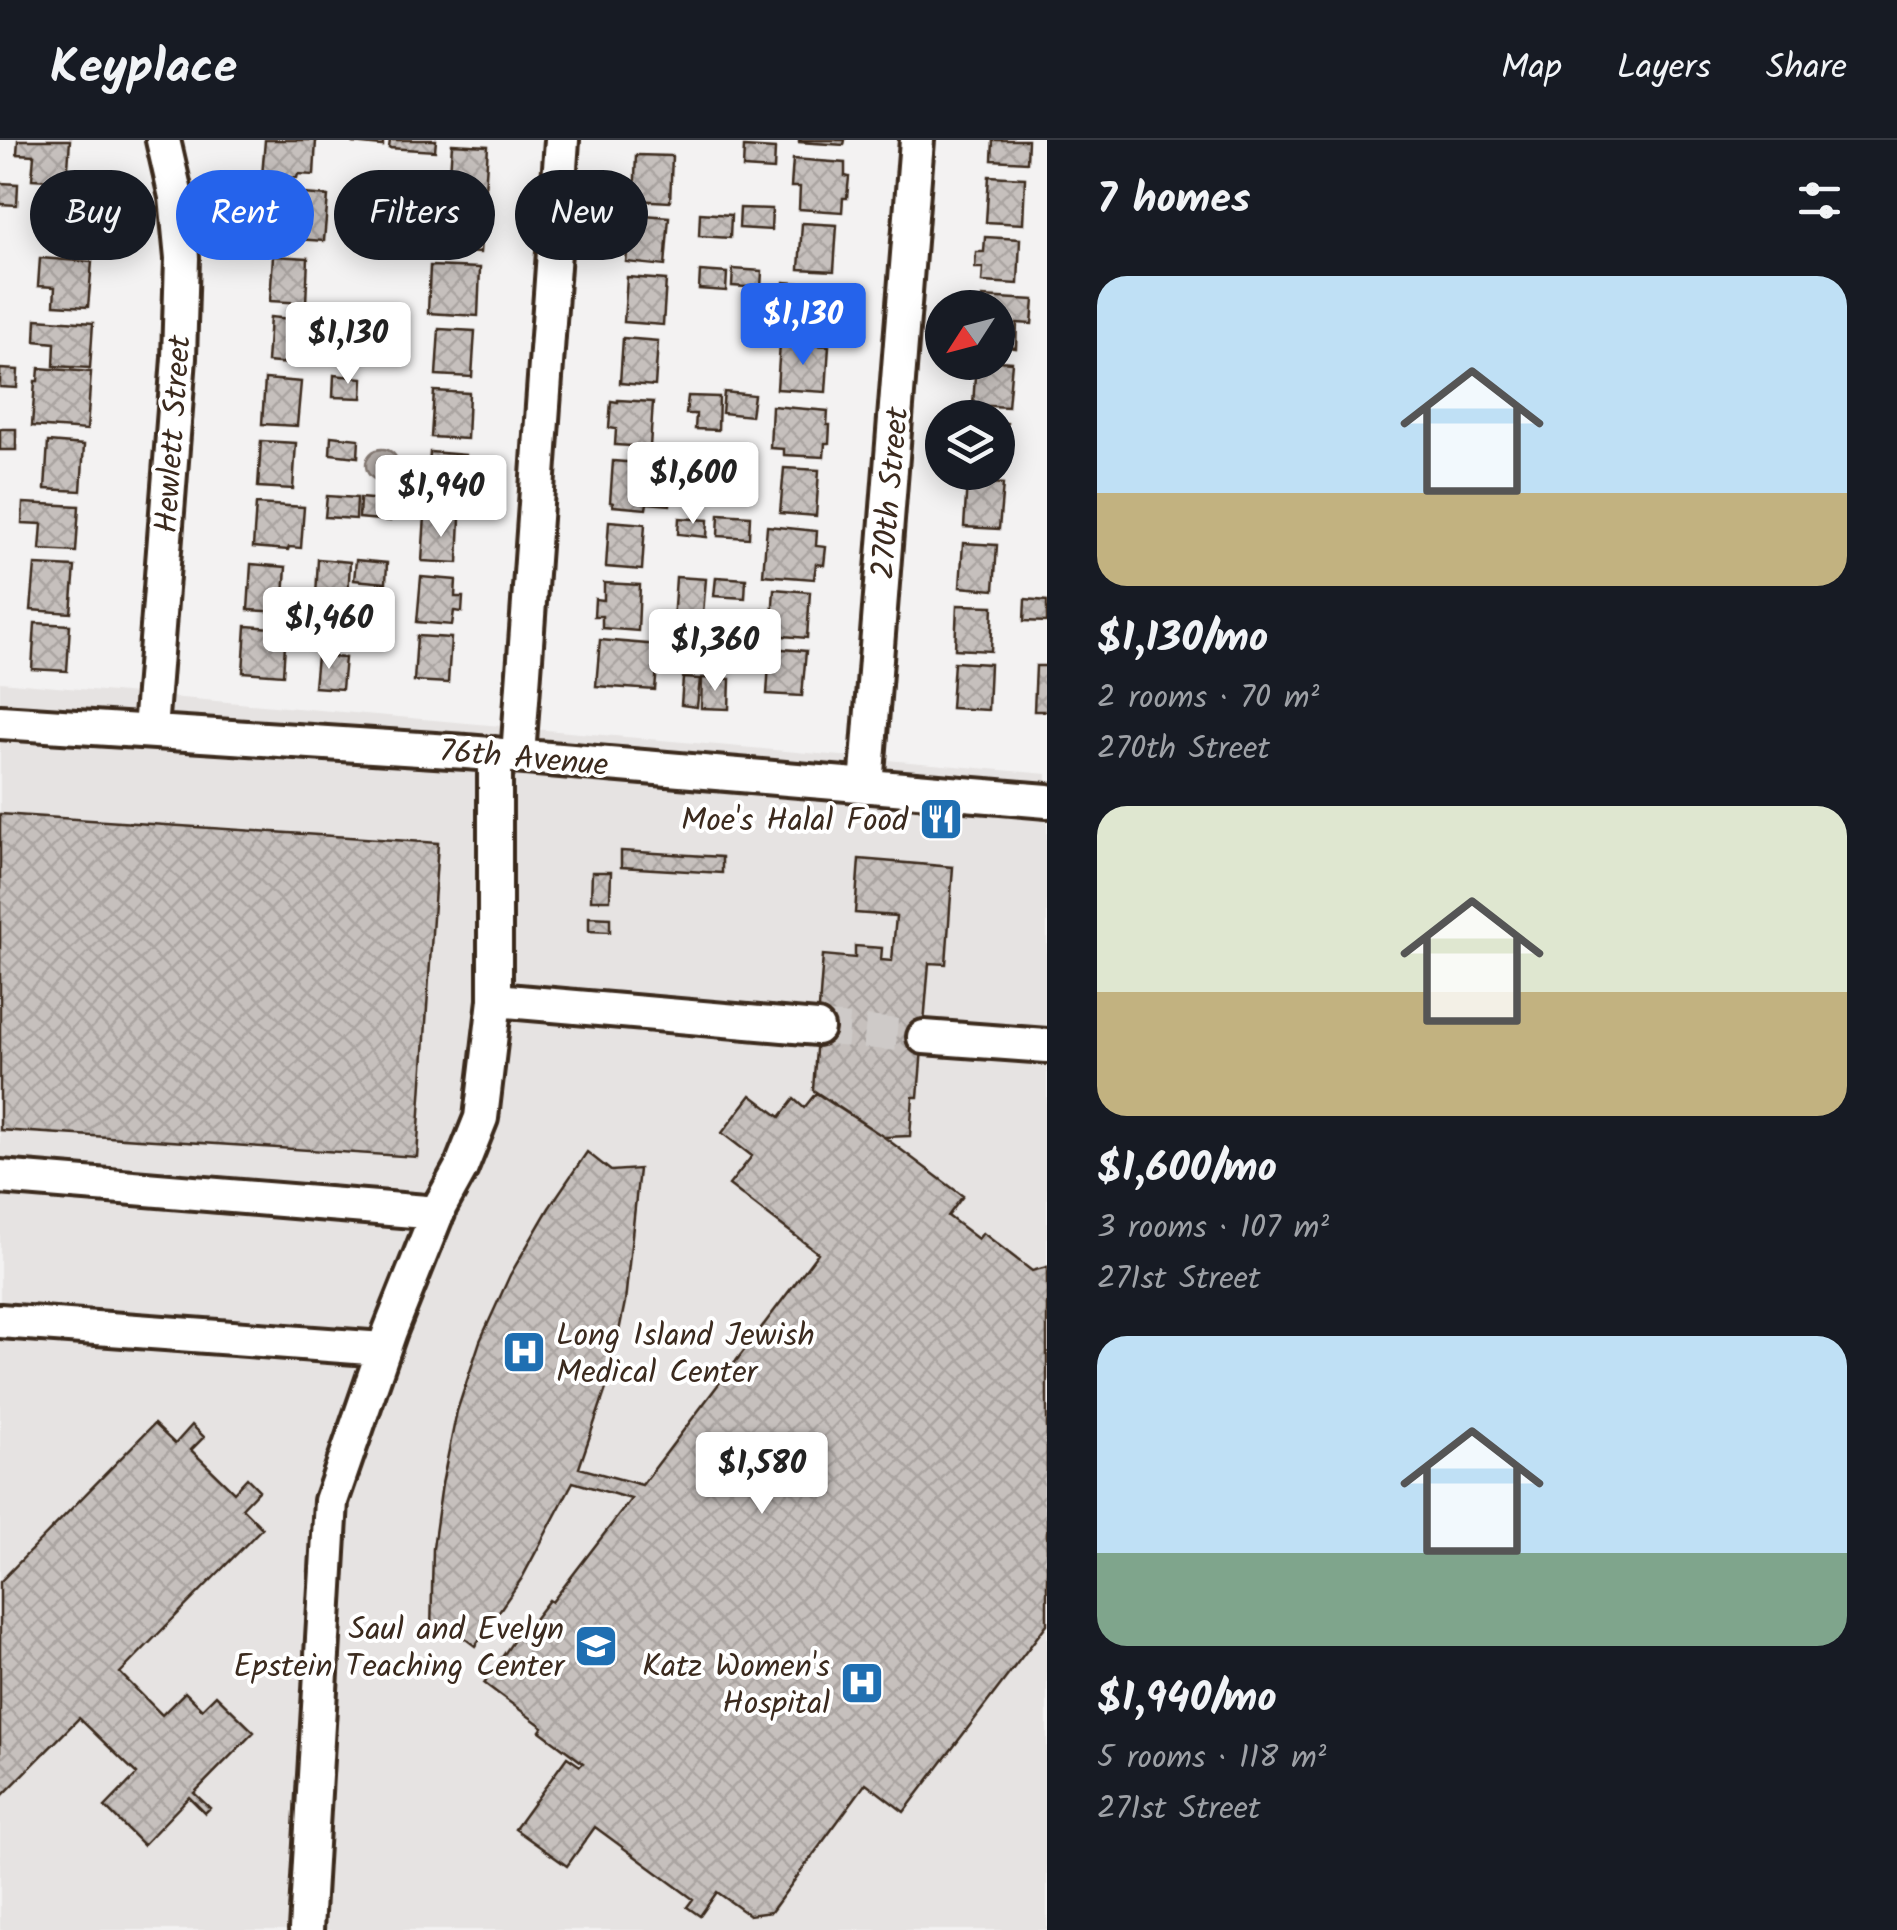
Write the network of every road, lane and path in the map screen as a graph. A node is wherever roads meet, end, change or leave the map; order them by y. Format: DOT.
graph roads {
  1 [pos="163,140"];
  2 [pos="562,140"];
  3 [pos="917,140"];
  4 [pos="0,722"];
  5 [pos="150,730"];
  6 [pos="506,755"];
  7 [pos="866,786"];
  8 [pos="1047,802"];
  9 [pos="495,1000"];
  10 [pos="817,1028"];
  11 [pos="924,1037"];
  12 [pos="1047,1046"];
  13 [pos="0,1177"];
  14 [pos="438,1212"];
  15 [pos="0,1321"];
  16 [pos="383,1349"];
  17 [pos="306,1930"];
  1 -- 5 [label="street, Hewlett Street"];
  2 -- 6 [label="street"];
  3 -- 7 [label="street, 270th Street"];
  4 -- 5 [label="street, 76th Avenue"];
  5 -- 6 [label="street, 76th Avenue"];
  6 -- 7 [label="street, 76th Avenue"];
  6 -- 9 [label="street"];
  7 -- 8 [label="street, 76th Avenue"];
  9 -- 10 [label="street"];
  9 -- 14 [label="street"];
  11 -- 12 [label="street"];
  13 -- 14 [label="street"];
  14 -- 16 [label="street"];
  15 -- 16 [label="street"];
  16 -- 17 [label="street"];
}
